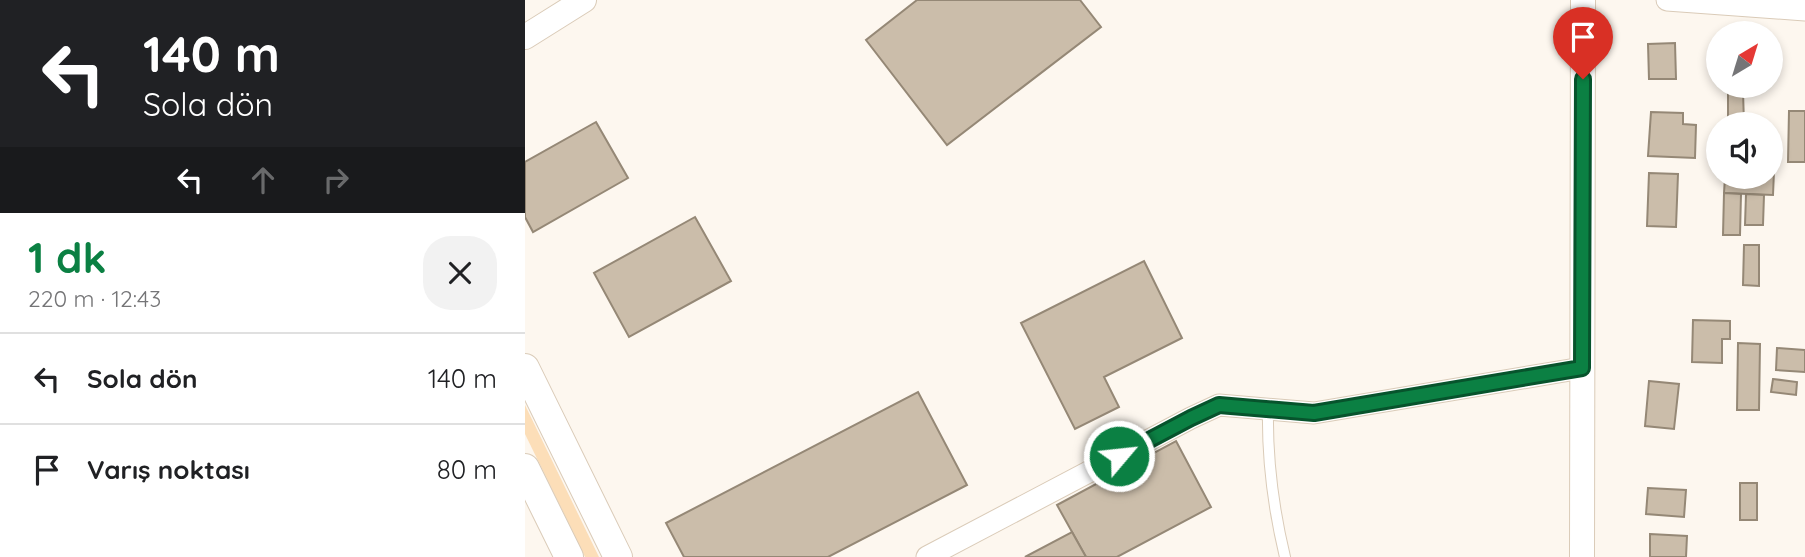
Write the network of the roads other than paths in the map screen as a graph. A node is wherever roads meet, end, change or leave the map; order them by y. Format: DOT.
graph roads {
  1 [pos="584,0"];
  2 [pos="1583,0"];
  3 [pos="1667,0"];
  4 [pos="1805,10"];
  5 [pos="525,37"];
  6 [pos="525,368"];
  7 [pos="1582,368"];
  8 [pos="1268,409"];
  9 [pos="525,468"];
  10 [pos="569,557"];
  11 [pos="618,557"];
  12 [pos="927,557"];
  13 [pos="1285,557"];
  14 [pos="1582,557"];
  1 -- 5 [label="street"];
  2 -- 7 [label="street"];
  3 -- 4 [label="street"];
  6 -- 11 [label="main road"];
  7 -- 8 [label="street"];
  7 -- 14 [label="street"];
  8 -- 12 [label="street"];
  8 -- 13 [label="lane"];
  9 -- 10 [label="main road"];
}
